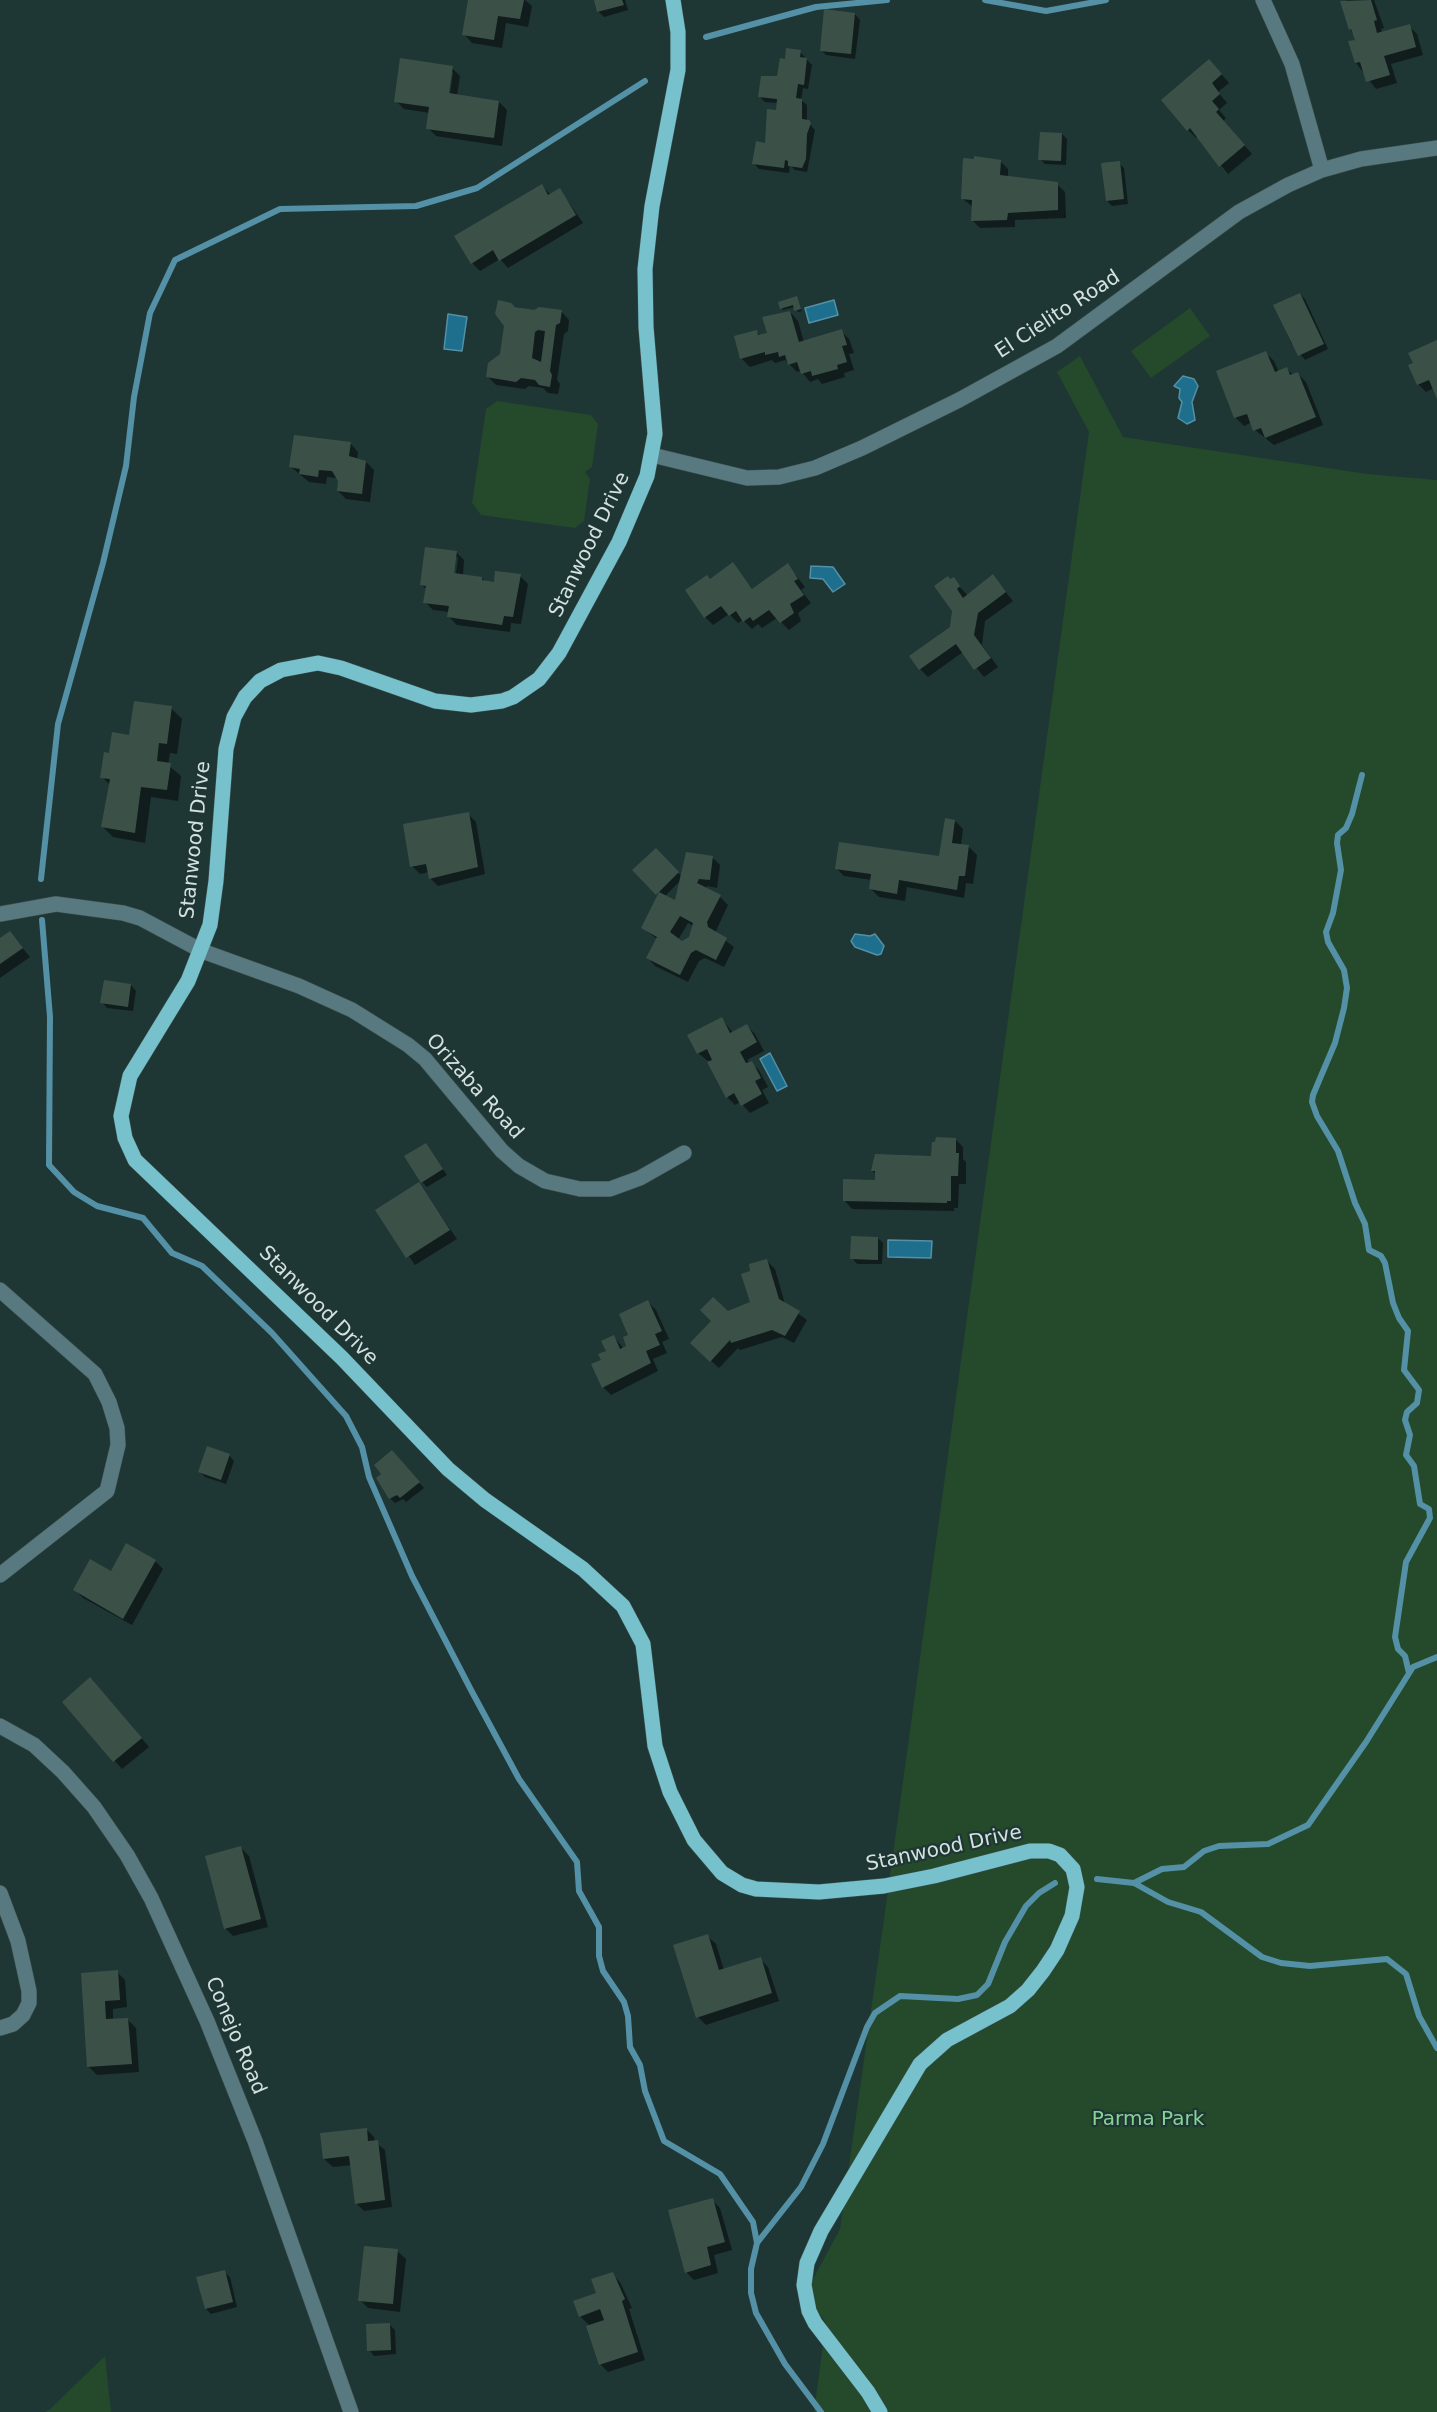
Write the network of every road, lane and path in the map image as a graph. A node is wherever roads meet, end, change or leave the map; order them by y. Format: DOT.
graph roads {
  1 [pos="673,0"];
  2 [pos="1263,0"];
  3 [pos="1437,148"];
  4 [pos="1322,170"];
  5 [pos="652,455"];
  6 [pos="0,914"];
  7 [pos="202,951"];
  8 [pos="684,1153"];
  9 [pos="0,1290"];
  10 [pos="0,1575"];
  11 [pos="0,1726"];
  12 [pos="0,1893"];
  13 [pos="0,2028"];
  14 [pos="351,2412"];
  15 [pos="880,2412"];
  1 -- 5 [label="main road, Stanwood Drive"];
  2 -- 4 [label="street"];
  3 -- 4 [label="street, El Cielito Road"];
  4 -- 5 [label="street, El Cielito Road"];
  5 -- 7 [label="main road, Stanwood Drive"];
  6 -- 7 [label="street, Orizaba Road"];
  7 -- 8 [label="street, Orizaba Road"];
  7 -- 15 [label="main road, Stanwood Drive"];
  9 -- 10 [label="street"];
  11 -- 14 [label="street, Conejo Road"];
  12 -- 13 [label="street"];
}
